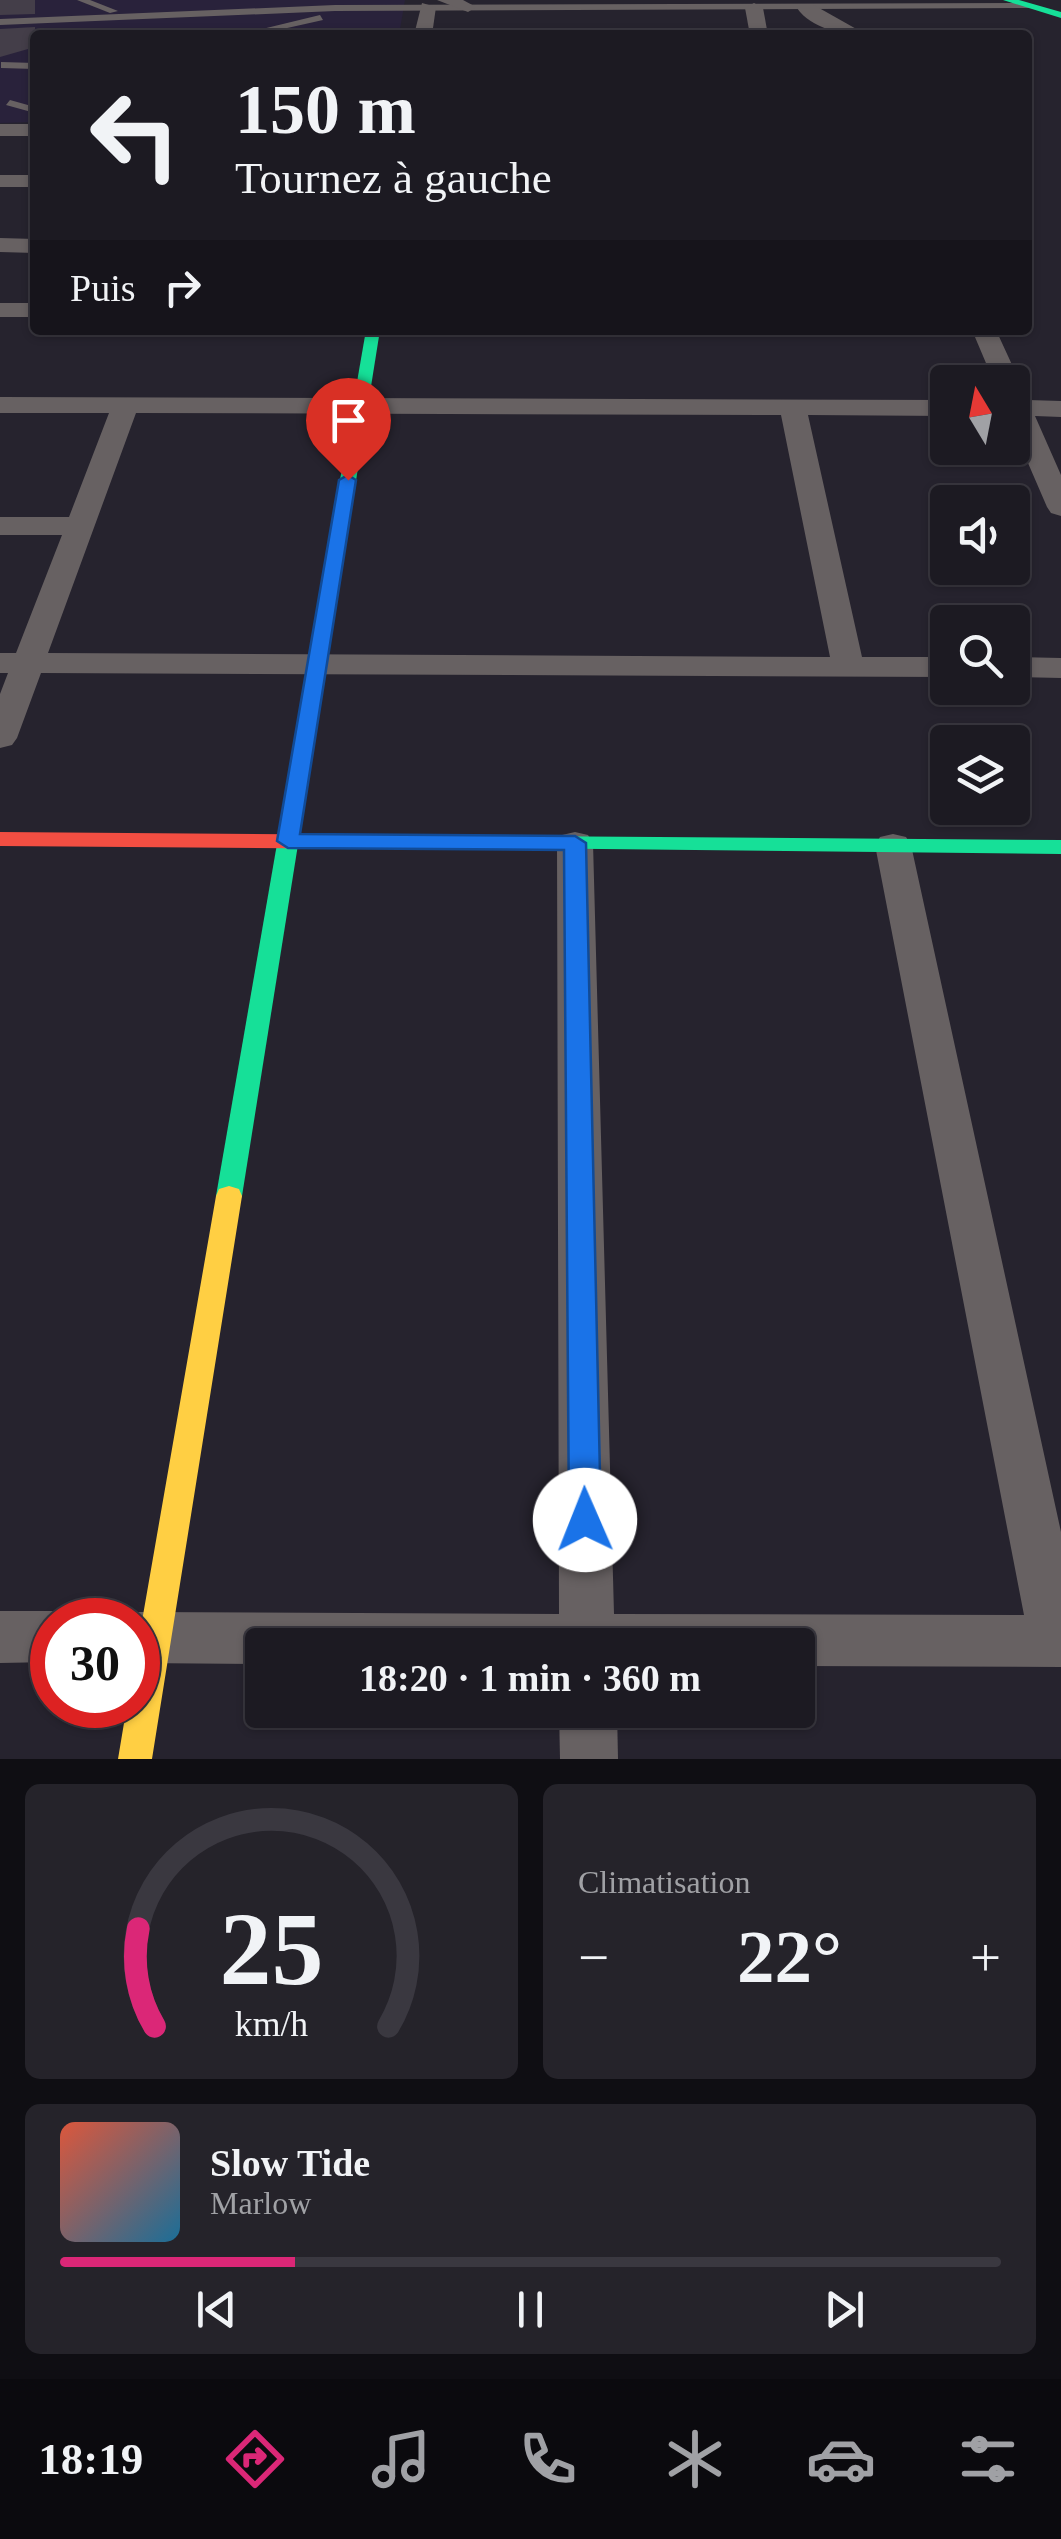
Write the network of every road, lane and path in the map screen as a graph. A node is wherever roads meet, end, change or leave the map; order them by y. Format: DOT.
graph roads {
  1 [pos="82,0"];
  2 [pos="437,4"];
  3 [pos="468,7"];
  4 [pos="366,8"];
  5 [pos="754,8"];
  6 [pos="806,8"];
  7 [pos="1042,9"];
  8 [pos="144,18"];
  9 [pos="0,22"];
  10 [pos="302,22"];
  11 [pos="266,30"];
  12 [pos="284,30"];
  13 [pos="425,30"];
  14 [pos="758,30"];
  15 [pos="846,30"];
  16 [pos="2,65"];
  17 [pos="30,66"];
  18 [pos="10,103"];
  19 [pos="30,109"];
  20 [pos="0,130"];
  21 [pos="30,130"];
  22 [pos="0,181"];
  23 [pos="30,181"];
  24 [pos="0,246"];
  25 [pos="30,246"];
  26 [pos="0,310"];
  27 [pos="30,310"];
  28 [pos="371,335"];
  29 [pos="986,335"];
  30 [pos="999,365"];
  31 [pos="1030,402"];
  32 [pos="0,405"];
  33 [pos="125,406"];
  34 [pos="360,406"];
  35 [pos="793,408"];
  36 [pos="930,408"];
  37 [pos="1061,408"];
  38 [pos="1030,436"];
  39 [pos="1032,440"];
  40 [pos="1061,459"];
  41 [pos="1061,507"];
  42 [pos="0,526"];
  43 [pos="79,526"];
  44 [pos="14,663"];
  45 [pos="317,664"];
  46 [pos="848,666"];
  47 [pos="930,667"];
  48 [pos="1030,667"];
  49 [pos="1061,668"];
  50 [pos="0,738"];
  51 [pos="0,838"];
  52 [pos="288,841"];
  53 [pos="575,843"];
  54 [pos="892,846"];
  55 [pos="1061,847"];
  56 [pos="154,1598"];
  57 [pos="587,1628"];
  58 [pos="0,1637"];
  59 [pos="30,1637"];
  60 [pos="160,1638"];
  61 [pos="245,1639"];
  62 [pos="1059,1641"];
  63 [pos="815,1642"];
  64 [pos="139,1728"];
  65 [pos="588,1728"];
  66 [pos="136,1759"];
  67 [pos="589,1759"];
  1 -- 8 [label="lane"];
  2 -- 3 [label="street"];
  2 -- 4 [label="lane"];
  2 -- 13 [label="street"];
  3 -- 5 [label="lane"];
  4 -- 8 [label="lane"];
  4 -- 10 [label="lane"];
  5 -- 6 [label="lane"];
  5 -- 14 [label="street"];
  6 -- 7 [label="lane"];
  6 -- 15 [label="street"];
  8 -- 9 [label="lane"];
  10 -- 11 [label="lane"];
  10 -- 12 [label="lane"];
  16 -- 17 [label="lane"];
  18 -- 19 [label="lane"];
  20 -- 21 [label="street"];
  22 -- 23 [label="street"];
  24 -- 25 [label="street"];
  26 -- 27 [label="street"];
  28 -- 34 [label="street"];
  29 -- 30 [label="street"];
  31 -- 37 [label="street"];
  32 -- 33 [label="street"];
  33 -- 34 [label="street"];
  33 -- 43 [label="street"];
  34 -- 35 [label="street"];
  34 -- 45 [label="street"];
  35 -- 36 [label="street"];
  35 -- 46 [label="street"];
  38 -- 39 [label="street"];
  39 -- 40 [label="street"];
  39 -- 41 [label="street"];
  42 -- 43 [label="street"];
  43 -- 44 [label="street"];
  44 -- 45 [label="street"];
  44 -- 50 [label="street"];
  45 -- 46 [label="street"];
  45 -- 52 [label="street"];
  46 -- 47 [label="street"];
  48 -- 49 [label="street"];
  51 -- 52 [label="street"];
  52 -- 53 [label="street"];
  52 -- 56 [label="street"];
  53 -- 54 [label="street"];
  53 -- 57 [label="street"];
  54 -- 55 [label="street"];
  54 -- 62 [label="street"];
  58 -- 59 [label="street"];
  60 -- 61 [label="street"];
  62 -- 63 [label="street"];
  64 -- 66 [label="street"];
  65 -- 67 [label="street"];
}
